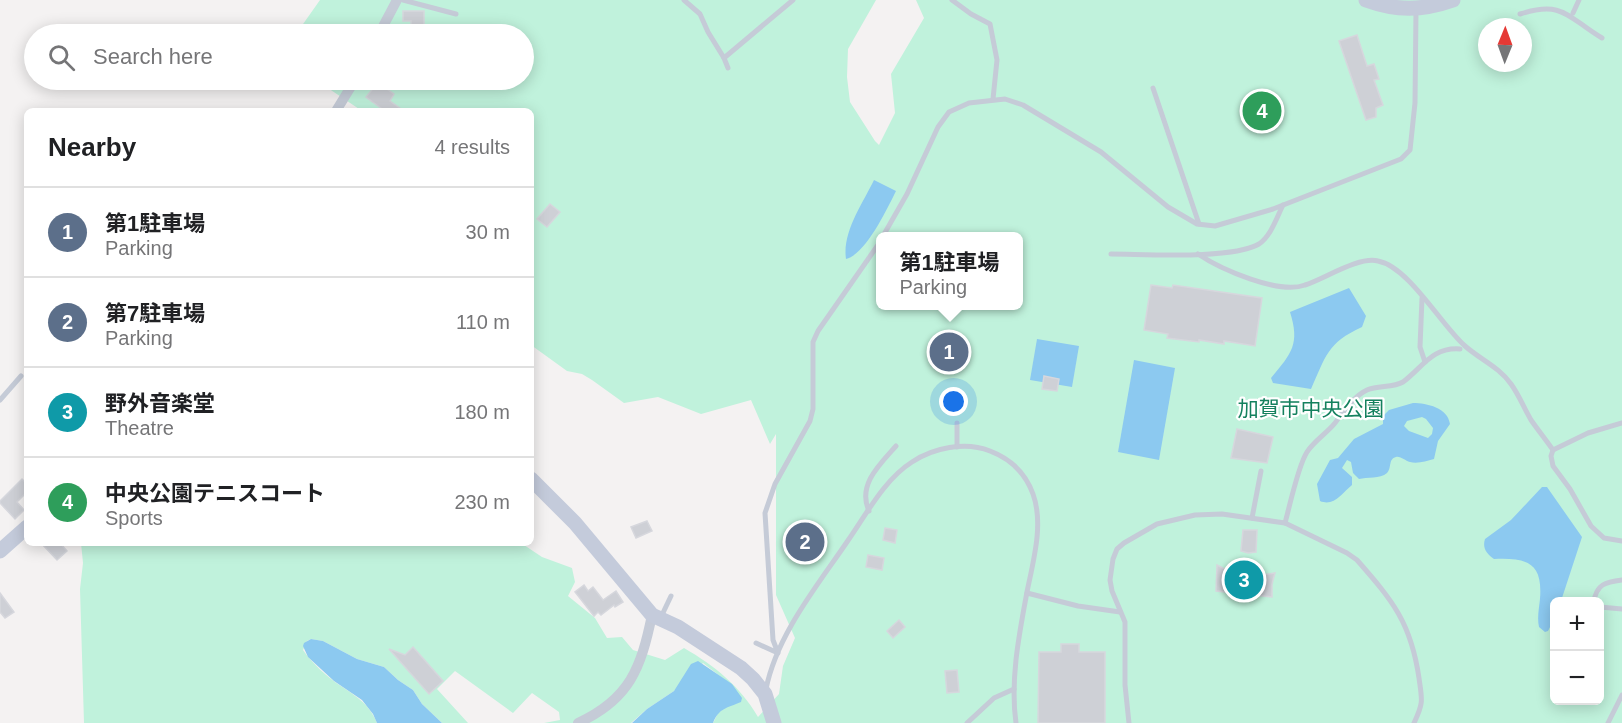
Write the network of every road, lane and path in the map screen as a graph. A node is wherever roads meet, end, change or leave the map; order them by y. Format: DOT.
graph roads {
  1 [pos="397,0"];
  2 [pos="403,0"];
  3 [pos="684,0"];
  4 [pos="794,0"];
  5 [pos="952,0"];
  6 [pos="1366,0"];
  7 [pos="1453,0"];
  8 [pos="1579,0"];
  9 [pos="1416,9"];
  10 [pos="1520,14"];
  11 [pos="1572,14"];
  12 [pos="456,15"];
  13 [pos="385,24"];
  14 [pos="1602,38"];
  15 [pos="724,58"];
  16 [pos="728,69"];
  17 [pos="1153,88"];
  18 [pos="350,90"];
  19 [pos="993,99"];
  20 [pos="338,108"];
  21 [pos="1283,205"];
  22 [pos="1199,224"];
  23 [pos="886,232"];
  24 [pos="876,248"];
  25 [pos="1111,254"];
  26 [pos="1198,254"];
  27 [pos="1422,298"];
  28 [pos="1460,349"];
  29 [pos="1425,362"];
  30 [pos="21,376"];
  31 [pos="0,400"];
  32 [pos="957,423"];
  33 [pos="1622,423"];
  34 [pos="896,446"];
  35 [pos="957,447"];
  36 [pos="1553,450"];
  37 [pos="1261,471"];
  38 [pos="534,482"];
  39 [pos="869,511"];
  40 [pos="1252,518"];
  41 [pos="1285,523"];
  42 [pos="24,530"];
  43 [pos="1622,542"];
  44 [pos="0,551"];
  45 [pos="1622,580"];
  46 [pos="1027,593"];
  47 [pos="671,596"];
  48 [pos="1595,597"];
  49 [pos="1604,607"];
  50 [pos="1622,609"];
  51 [pos="1120,612"];
  52 [pos="656,617"];
  53 [pos="756,643"];
  54 [pos="778,653"];
  55 [pos="1014,689"];
  56 [pos="765,694"];
  57 [pos="1622,695"];
  58 [pos="771,720"];
  59 [pos="578,723"];
  60 [pos="967,723"];
  61 [pos="1016,723"];
  62 [pos="1129,723"];
  63 [pos="1414,723"];
  64 [pos="1608,723"];
  1 -- 13 [label="street"];
  2 -- 12 [label="lane"];
  3 -- 15 [label="lane"];
  4 -- 15 [label="lane"];
  5 -- 19 [label="lane"];
  6 -- 9 [label="street"];
  7 -- 9 [label="street"];
  8 -- 11 [label="lane"];
  9 -- 21 [label="lane"];
  10 -- 11 [label="lane"];
  11 -- 14 [label="lane"];
  15 -- 16 [label="lane"];
  17 -- 22 [label="lane"];
  18 -- 20 [label="street"];
  19 -- 22 [label="lane"];
  19 -- 23 [label="lane"];
  21 -- 22 [label="lane"];
  21 -- 26 [label="lane"];
  24 -- 54 [label="lane"];
  25 -- 26 [label="lane"];
  26 -- 27 [label="lane"];
  27 -- 29 [label="lane"];
  27 -- 36 [label="lane"];
  28 -- 29 [label="lane"];
  29 -- 41 [label="lane"];
  30 -- 31 [label="lane"];
  32 -- 35 [label="lane"];
  33 -- 36 [label="lane"];
  34 -- 39 [label="lane"];
  35 -- 39 [label="lane"];
  35 -- 46 [label="lane"];
  36 -- 43 [label="lane"];
  37 -- 40 [label="lane"];
  38 -- 52 [label="street"];
  39 -- 54 [label="lane"];
  40 -- 41 [label="lane"];
  40 -- 51 [label="lane"];
  41 -- 63 [label="lane"];
  42 -- 44 [label="street"];
  45 -- 48 [label="lane"];
  46 -- 51 [label="lane"];
  46 -- 55 [label="lane"];
  47 -- 52 [label="lane"];
  49 -- 50 [label="lane"];
  51 -- 62 [label="lane"];
  52 -- 56 [label="street"];
  52 -- 59 [label="street"];
  53 -- 54 [label="lane"];
  54 -- 56 [label="lane"];
  55 -- 60 [label="lane"];
  55 -- 61 [label="lane"];
  56 -- 58 [label="street"];
  57 -- 64 [label="lane"];
}
